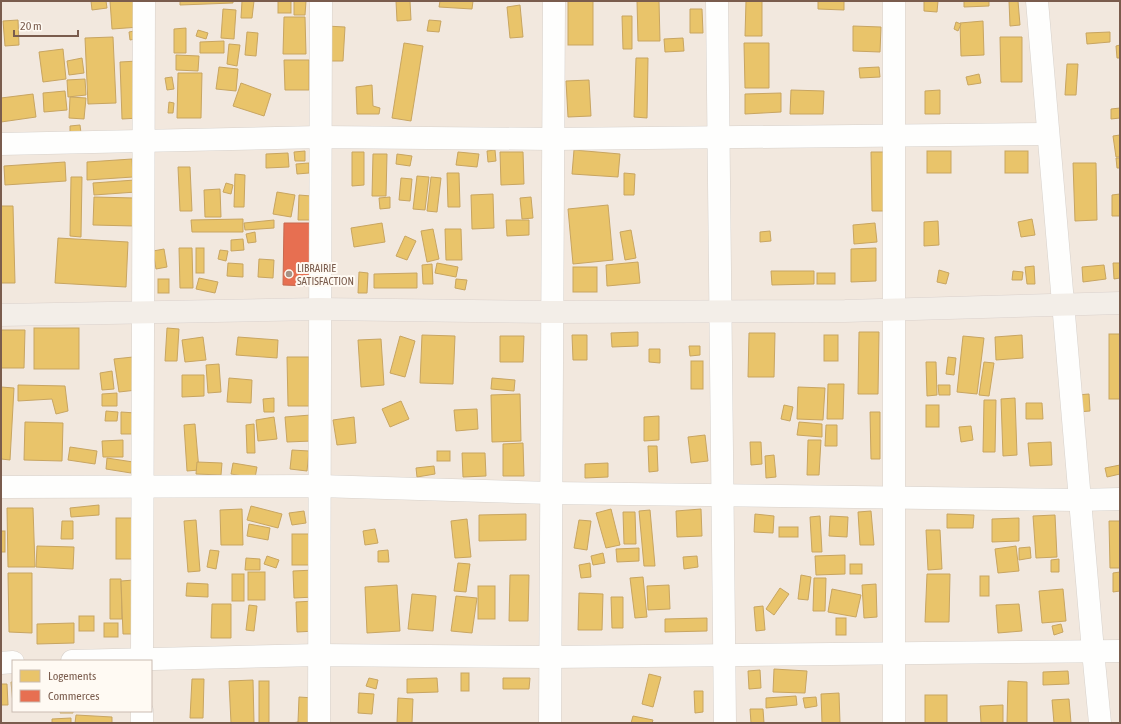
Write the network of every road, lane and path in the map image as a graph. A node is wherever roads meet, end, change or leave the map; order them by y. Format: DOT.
graph roads {
  1 [pos="144,1"];
  2 [pos="321,1"];
  3 [pos="554,1"];
  4 [pos="717,1"];
  5 [pos="894,1"];
  6 [pos="1037,1"];
  7 [pos="1048,134"];
  8 [pos="894,136"];
  9 [pos="320,137"];
  10 [pos="718,137"];
  11 [pos="553,139"];
  12 [pos="144,141"];
  13 [pos="1,144"];
  14 [pos="1120,303"];
  15 [pos="1063,304"];
  16 [pos="319,309"];
  17 [pos="894,310"];
  18 [pos="143,312"];
  19 [pos="552,312"];
  20 [pos="720,312"];
  21 [pos="1,315"];
  22 [pos="319,486"];
  23 [pos="1,487"];
  24 [pos="143,487"];
  25 [pos="551,493"];
  26 [pos="722,496"];
  27 [pos="894,498"];
  28 [pos="1120,499"];
  29 [pos="1079,500"];
  30 [pos="1093,651"];
  31 [pos="1120,651"];
  32 [pos="894,653"];
  33 [pos="318,655"];
  34 [pos="724,655"];
  35 [pos="550,657"];
  36 [pos="142,660"];
  37 [pos="12,662"];
  38 [pos="1,663"];
  39 [pos="142,712"];
  40 [pos="142,723"];
  41 [pos="319,723"];
  42 [pos="550,723"];
  43 [pos="726,723"];
  44 [pos="894,723"];
  45 [pos="1100,723"];
  1 -- 12 [label="street"];
  2 -- 9 [label="street"];
  3 -- 11 [label="street"];
  4 -- 10 [label="street"];
  5 -- 8 [label="street"];
  6 -- 7 [label="street"];
  7 -- 8 [label="street"];
  7 -- 15 [label="street"];
  8 -- 10 [label="street"];
  8 -- 17 [label="street"];
  9 -- 11 [label="street"];
  9 -- 12 [label="street"];
  9 -- 16 [label="street"];
  10 -- 11 [label="street"];
  10 -- 20 [label="street"];
  11 -- 19 [label="street"];
  12 -- 13 [label="street"];
  12 -- 18 [label="street"];
  14 -- 15 [label="main road"];
  15 -- 17 [label="main road"];
  15 -- 29 [label="street"];
  16 -- 18 [label="main road"];
  16 -- 19 [label="main road"];
  16 -- 22 [label="street"];
  17 -- 20 [label="main road"];
  17 -- 27 [label="street"];
  18 -- 21 [label="main road"];
  18 -- 24 [label="street"];
  19 -- 20 [label="main road"];
  19 -- 25 [label="street"];
  20 -- 26 [label="street"];
  22 -- 24 [label="street"];
  22 -- 25 [label="street"];
  22 -- 33 [label="street"];
  23 -- 24 [label="street"];
  24 -- 36 [label="street"];
  25 -- 26 [label="street"];
  25 -- 35 [label="street"];
  26 -- 27 [label="street"];
  26 -- 34 [label="street"];
  27 -- 29 [label="street"];
  27 -- 32 [label="street"];
  28 -- 29 [label="street"];
  29 -- 30 [label="street"];
  30 -- 31 [label="street"];
  30 -- 32 [label="street"];
  30 -- 45 [label="street"];
  32 -- 34 [label="street"];
  32 -- 44 [label="street"];
  33 -- 35 [label="street"];
  33 -- 36 [label="street"];
  33 -- 41 [label="street"];
  34 -- 35 [label="street"];
  34 -- 43 [label="street"];
  35 -- 42 [label="street"];
  37 -- 38 [label="street"];
  39 -- 40 [label="street"];
}
